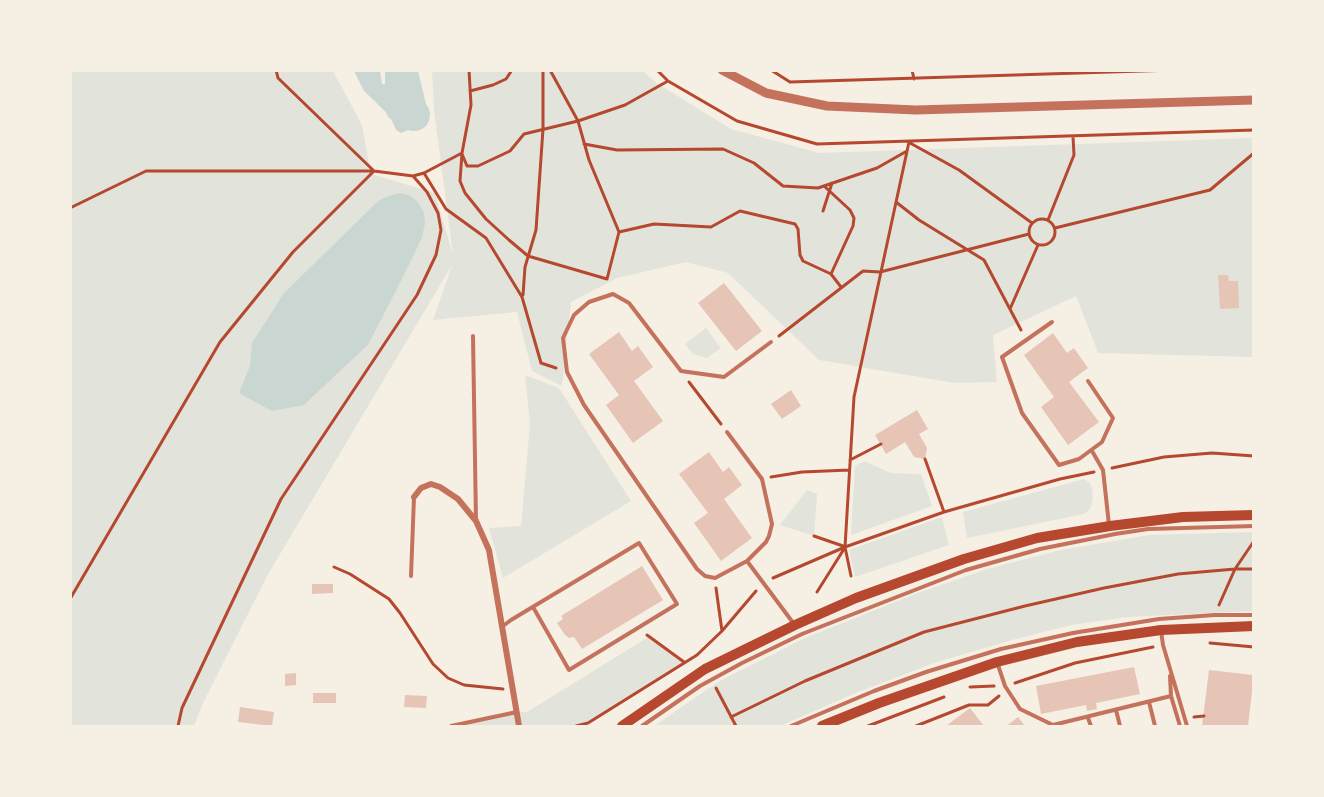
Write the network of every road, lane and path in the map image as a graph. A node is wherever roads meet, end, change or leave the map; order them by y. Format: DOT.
graph roads {
  1 [pos="276,70"];
  2 [pos="470,70"];
  3 [pos="512,70"];
  4 [pos="543,70"];
  5 [pos="550,70"];
  6 [pos="657,70"];
  7 [pos="722,70"];
  8 [pos="771,70"];
  9 [pos="912,70"];
  10 [pos="1175,70"];
  11 [pos="1115,72"];
  12 [pos="914,79"];
  13 [pos="668,81"];
  14 [pos="470,91"];
  15 [pos="1254,100"];
  16 [pos="578,121"];
  17 [pos="543,129"];
  18 [pos="1254,130"];
  19 [pos="1073,136"];
  20 [pos="909,142"];
  21 [pos="584,144"];
  22 [pos="907,151"];
  23 [pos="462,153"];
  24 [pos="1254,153"];
  25 [pos="374,171"];
  26 [pos="424,173"];
  27 [pos="413,176"];
  28 [pos="832,183"];
  29 [pos="824,186"];
  30 [pos="830,191"];
  31 [pos="896,202"];
  32 [pos="70,208"];
  33 [pos="823,211"];
  34 [pos="1048,220"];
  35 [pos="1032,223"];
  36 [pos="1055,228"];
  37 [pos="619,232"];
  38 [pos="1029,234"];
  39 [pos="1038,245"];
  40 [pos="968,249"];
  41 [pos="528,256"];
  42 [pos="880,272"];
  43 [pos="831,274"];
  44 [pos="842,287"];
  45 [pos="522,297"];
  46 [pos="1010,310"];
  47 [pos="1052,321"];
  48 [pos="473,336"];
  49 [pos="1027,340"];
  50 [pos="771,342"];
  51 [pos="681,371"];
  52 [pos="567,372"];
  53 [pos="1088,381"];
  54 [pos="715,416"];
  55 [pos="727,432"];
  56 [pos="881,444"];
  57 [pos="1092,451"];
  58 [pos="1254,456"];
  59 [pos="925,459"];
  60 [pos="850,460"];
  61 [pos="849,470"];
  62 [pos="1103,470"];
  63 [pos="762,479"];
  64 [pos="414,497"];
  65 [pos="944,512"];
  66 [pos="1254,515"];
  67 [pos="476,521"];
  68 [pos="1110,526"];
  69 [pos="1254,526"];
  70 [pos="814,536"];
  71 [pos="1254,541"];
  72 [pos="845,547"];
  73 [pos="747,561"];
  74 [pos="334,567"];
  75 [pos="1235,569"];
  76 [pos="1254,569"];
  77 [pos="411,576"];
  78 [pos="851,576"];
  79 [pos="715,578"];
  80 [pos="763,583"];
  81 [pos="817,592"];
  82 [pos="70,599"];
  83 [pos="533,608"];
  84 [pos="1217,610"];
  85 [pos="1254,615"];
  86 [pos="795,625"];
  87 [pos="503,626"];
  88 [pos="1254,626"];
  89 [pos="636,629"];
  90 [pos="1161,630"];
  91 [pos="722,631"];
  92 [pos="1206,643"];
  93 [pos="1163,645"];
  94 [pos="1254,647"];
  95 [pos="684,662"];
  96 [pos="997,662"];
  97 [pos="1170,669"];
  98 [pos="711,680"];
  99 [pos="1005,686"];
  100 [pos="969,687"];
  101 [pos="513,690"];
  102 [pos="949,695"];
  103 [pos="1171,696"];
  104 [pos="1149,702"];
  105 [pos="1116,711"];
  106 [pos="517,712"];
  107 [pos="731,717"];
  108 [pos="1088,718"];
  109 [pos="178,726"];
  110 [pos="451,726"];
  111 [pos="519,726"];
  112 [pos="576,726"];
  113 [pos="622,726"];
  114 [pos="642,726"];
  115 [pos="736,726"];
  116 [pos="791,726"];
  117 [pos="822,726"];
  118 [pos="868,726"];
  119 [pos="916,726"];
  120 [pos="1053,726"];
  121 [pos="1091,726"];
  122 [pos="1120,726"];
  123 [pos="1155,726"];
  124 [pos="1180,726"];
  125 [pos="1187,726"];
  1 -- 25 [label="path"];
  2 -- 14 [label="path"];
  3 -- 14 [label="path"];
  4 -- 17 [label="path"];
  5 -- 16 [label="path"];
  6 -- 13 [label="path"];
  7 -- 15 [label="street"];
  8 -- 12 [label="path"];
  9 -- 12 [label="path"];
  10 -- 11 [label="path"];
  11 -- 12 [label="path"];
  13 -- 16 [label="path"];
  13 -- 20 [label="path"];
  14 -- 23 [label="path"];
  16 -- 17 [label="path"];
  16 -- 21 [label="path"];
  17 -- 23 [label="path"];
  17 -- 41 [label="path"];
  18 -- 19 [label="path"];
  19 -- 20 [label="path"];
  19 -- 34 [label="path"];
  20 -- 22 [label="path"];
  20 -- 35 [label="path"];
  21 -- 29 [label="path"];
  21 -- 37 [label="path"];
  22 -- 28 [label="path"];
  22 -- 31 [label="path"];
  23 -- 26 [label="path"];
  23 -- 41 [label="path"];
  24 -- 36 [label="path"];
  25 -- 27 [label="path"];
  25 -- 32 [label="path"];
  25 -- 82 [label="path"];
  26 -- 27 [label="path"];
  26 -- 45 [label="path"];
  27 -- 109 [label="path"];
  28 -- 29 [label="path"];
  28 -- 30 [label="path"];
  29 -- 30 [label="path"];
  30 -- 33 [label="path"];
  30 -- 43 [label="path"];
  31 -- 40 [label="path"];
  31 -- 42 [label="path"];
  34 -- 35 [label="path"];
  34 -- 36 [label="path"];
  35 -- 38 [label="path"];
  36 -- 39 [label="path"];
  37 -- 41 [label="path"];
  37 -- 43 [label="path"];
  38 -- 39 [label="path"];
  38 -- 40 [label="path"];
  39 -- 46 [label="path"];
  40 -- 42 [label="path"];
  40 -- 46 [label="path"];
  41 -- 45 [label="path"];
  42 -- 44 [label="path"];
  42 -- 60 [label="path"];
  43 -- 44 [label="path"];
  44 -- 50 [label="path"];
  45 -- 52 [label="path"];
  46 -- 49 [label="path"];
  47 -- 49 [label="lane"];
  48 -- 67 [label="lane"];
  49 -- 57 [label="lane"];
  50 -- 51 [label="lane"];
  51 -- 52 [label="lane"];
  51 -- 54 [label="path"];
  52 -- 79 [label="lane"];
  53 -- 57 [label="lane"];
  55 -- 63 [label="lane"];
  56 -- 60 [label="path"];
  57 -- 62 [label="lane"];
  58 -- 62 [label="path"];
  59 -- 65 [label="path"];
  60 -- 61 [label="path"];
  61 -- 63 [label="path"];
  61 -- 72 [label="path"];
  62 -- 65 [label="path"];
  62 -- 68 [label="lane"];
  63 -- 73 [label="lane"];
  64 -- 67 [label="street"];
  64 -- 77 [label="lane"];
  65 -- 72 [label="path"];
  66 -- 68 [label="main road"];
  67 -- 87 [label="street"];
  68 -- 86 [label="main road"];
  69 -- 98 [label="lane"];
  70 -- 72 [label="path"];
  71 -- 75 [label="path"];
  72 -- 78 [label="path"];
  72 -- 80 [label="path"];
  72 -- 81 [label="path"];
  73 -- 79 [label="lane"];
  73 -- 80 [label="lane"];
  74 -- 101 [label="path"];
  75 -- 76 [label="path"];
  75 -- 84 [label="path"];
  75 -- 107 [label="path"];
  79 -- 91 [label="path"];
  80 -- 86 [label="lane"];
  80 -- 91 [label="path"];
  83 -- 87 [label="lane"];
  83 -- 89 [label="lane"];
  83 -- 89 [label="lane"];
  85 -- 116 [label="lane"];
  86 -- 113 [label="main road"];
  87 -- 101 [label="street"];
  88 -- 90 [label="main road"];
  89 -- 95 [label="path"];
  90 -- 93 [label="lane"];
  90 -- 96 [label="main road"];
  91 -- 95 [label="path"];
  92 -- 94 [label="path"];
  93 -- 97 [label="lane"];
  93 -- 99 [label="path"];
  95 -- 112 [label="path"];
  96 -- 99 [label="lane"];
  96 -- 117 [label="main road"];
  97 -- 103 [label="lane"];
  97 -- 125 [label="lane"];
  98 -- 107 [label="path"];
  98 -- 114 [label="lane"];
  99 -- 100 [label="path"];
  99 -- 119 [label="path"];
  99 -- 120 [label="lane"];
  101 -- 106 [label="street"];
  102 -- 118 [label="path"];
  103 -- 104 [label="lane"];
  103 -- 124 [label="lane"];
  104 -- 105 [label="lane"];
  104 -- 123 [label="lane"];
  105 -- 108 [label="lane"];
  105 -- 122 [label="lane"];
  106 -- 110 [label="lane"];
  106 -- 111 [label="street"];
  107 -- 115 [label="path"];
  108 -- 120 [label="lane"];
  108 -- 121 [label="lane"];
}
